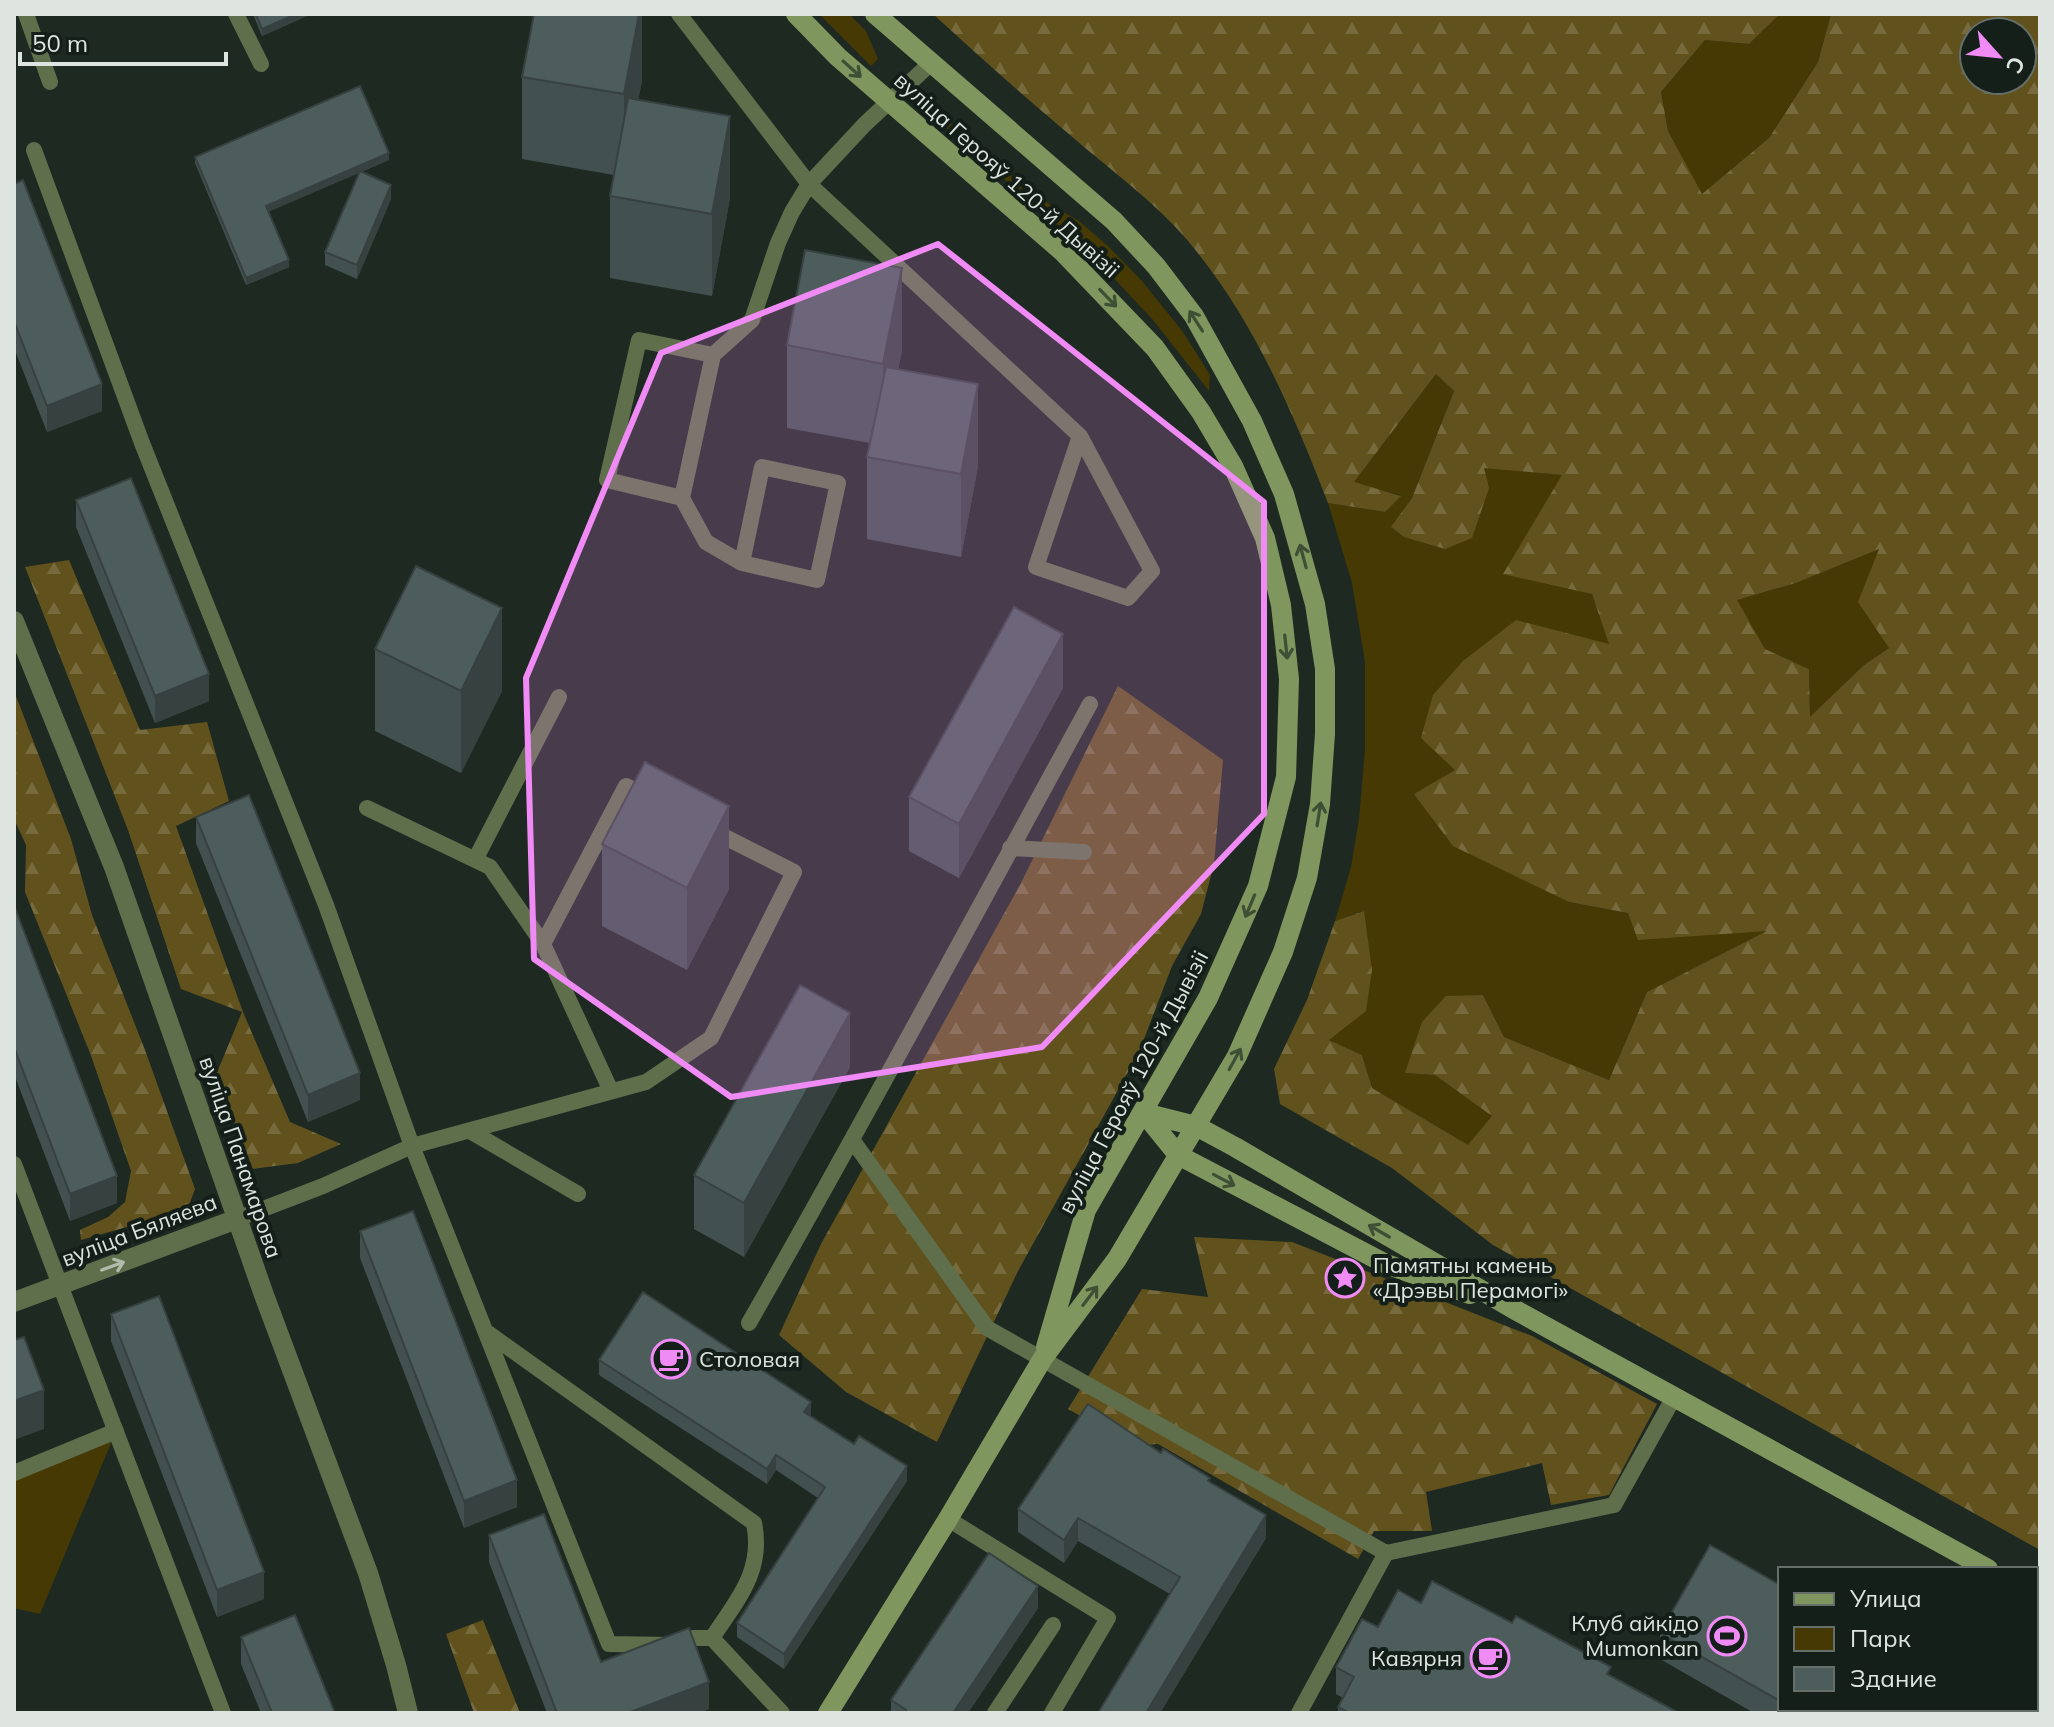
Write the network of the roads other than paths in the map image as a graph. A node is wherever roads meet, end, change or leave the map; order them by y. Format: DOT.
graph roads {
  1 [pos="26,14"];
  2 [pos="236,14"];
  3 [pos="679,14"];
  4 [pos="796,14"];
  5 [pos="875,14"];
  6 [pos="931,63"];
  7 [pos="261,64"];
  8 [pos="50,82"];
  9 [pos="888,101"];
  10 [pos="34,150"];
  11 [pos="809,184"];
  12 [pos="713,355"];
  13 [pos="1080,436"];
  14 [pos="682,498"];
  15 [pos="742,563"];
  16 [pos="14,621"];
  17 [pos="559,697"];
  18 [pos="1090,704"];
  19 [pos="659,803"];
  20 [pos="367,808"];
  21 [pos="699,824"];
  22 [pos="1010,848"];
  23 [pos="1084,852"];
  24 [pos="475,860"];
  25 [pos="543,944"];
  26 [pos="611,1091"];
  27 [pos="1144,1113"];
  28 [pos="1196,1126"];
  29 [pos="470,1131"];
  30 [pos="853,1141"];
  31 [pos="412,1146"];
  32 [pos="1178,1155"];
  33 [pos="14,1164"];
  34 [pos="578,1194"];
  35 [pos="237,1219"];
  36 [pos="60,1285"];
  37 [pos="14,1302"];
  38 [pos="1519,1312"];
  39 [pos="749,1323"];
  40 [pos="487,1333"];
  41 [pos="1043,1358"];
  42 [pos="1674,1397"];
  43 [pos="116,1431"];
  44 [pos="14,1473"];
  45 [pos="948,1519"];
  46 [pos="1386,1553"];
  47 [pos="1984,1567"];
  48 [pos="1053,1625"];
  49 [pos="712,1638"];
  50 [pos="223,1713"];
  51 [pos="408,1713"];
  52 [pos="782,1713"];
  53 [pos="828,1713"];
  54 [pos="995,1713"];
  55 [pos="1052,1713"];
  56 [pos="1299,1713"];
  1 -- 8 [label="lane"];
  2 -- 7 [label="lane"];
  3 -- 11 [label="lane"];
  4 -- 9 [label="street, вуліца Герояў 120-й Дывізіі, one-way"];
  5 -- 6 [label="street, вуліца Герояў 120-й Дывізіі"];
  6 -- 9 [label="lane"];
  28 -- 6 [label="street, вуліца Герояў 120-й Дывізіі, one-way"];
  9 -- 11 [label="lane"];
  9 -- 27 [label="street, вуліца Герояў 120-й Дывізіі, one-way"];
  10 -- 31 [label="lane"];
  11 -- 12 [label="lane"];
  11 -- 13 [label="lane"];
  12 -- 14 [label="lane"];
  12 -- 14 [label="lane"];
  13 -- 13 [label="lane"];
  14 -- 15 [label="lane"];
  15 -- 15 [label="lane"];
  16 -- 35 [label="street, вуліца Панамарова"];
  17 -- 24 [label="lane"];
  18 -- 22 [label="lane"];
  19 -- 25 [label="lane"];
  20 -- 24 [label="lane"];
  21 -- 26 [label="lane, вуліца Бяляева"];
  22 -- 23 [label="lane"];
  22 -- 30 [label="lane"];
  24 -- 25 [label="lane"];
  25 -- 26 [label="lane"];
  26 -- 29 [label="lane, вуліца Бяляева"];
  27 -- 28 [label="street"];
  27 -- 32 [label="street"];
  27 -- 41 [label="street, вуліца Герояў 120-й Дывізіі"];
  28 -- 32 [label="street, вуліца Герояў 120-й Дывізіі"];
  38 -- 28 [label="street, one-way"];
  29 -- 31 [label="lane, вуліца Бяляева"];
  29 -- 34 [label="lane"];
  30 -- 39 [label="lane"];
  30 -- 41 [label="lane"];
  31 -- 35 [label="lane, вуліца Бяляева"];
  31 -- 40 [label="lane"];
  32 -- 38 [label="street, one-way"];
  41 -- 32 [label="street, вуліца Герояў 120-й Дывізіі, one-way"];
  33 -- 36 [label="lane"];
  36 -- 35 [label="street, вуліца Бяляева, one-way"];
  35 -- 51 [label="street, вуліца Панамарова"];
  36 -- 37 [label="street, вуліца Бяляева"];
  36 -- 43 [label="lane"];
  38 -- 42 [label="street"];
  40 -- 49 [label="lane"];
  40 -- 49 [label="lane"];
  41 -- 45 [label="street, вуліца Герояў 120-й Дывізіі"];
  41 -- 46 [label="lane"];
  42 -- 46 [label="lane"];
  42 -- 47 [label="street"];
  43 -- 44 [label="lane"];
  43 -- 50 [label="lane"];
  45 -- 53 [label="street, вуліца Герояў 120-й Дывізіі"];
  45 -- 55 [label="lane"];
  46 -- 56 [label="lane"];
  48 -- 54 [label="lane"];
  49 -- 52 [label="lane"];
}
